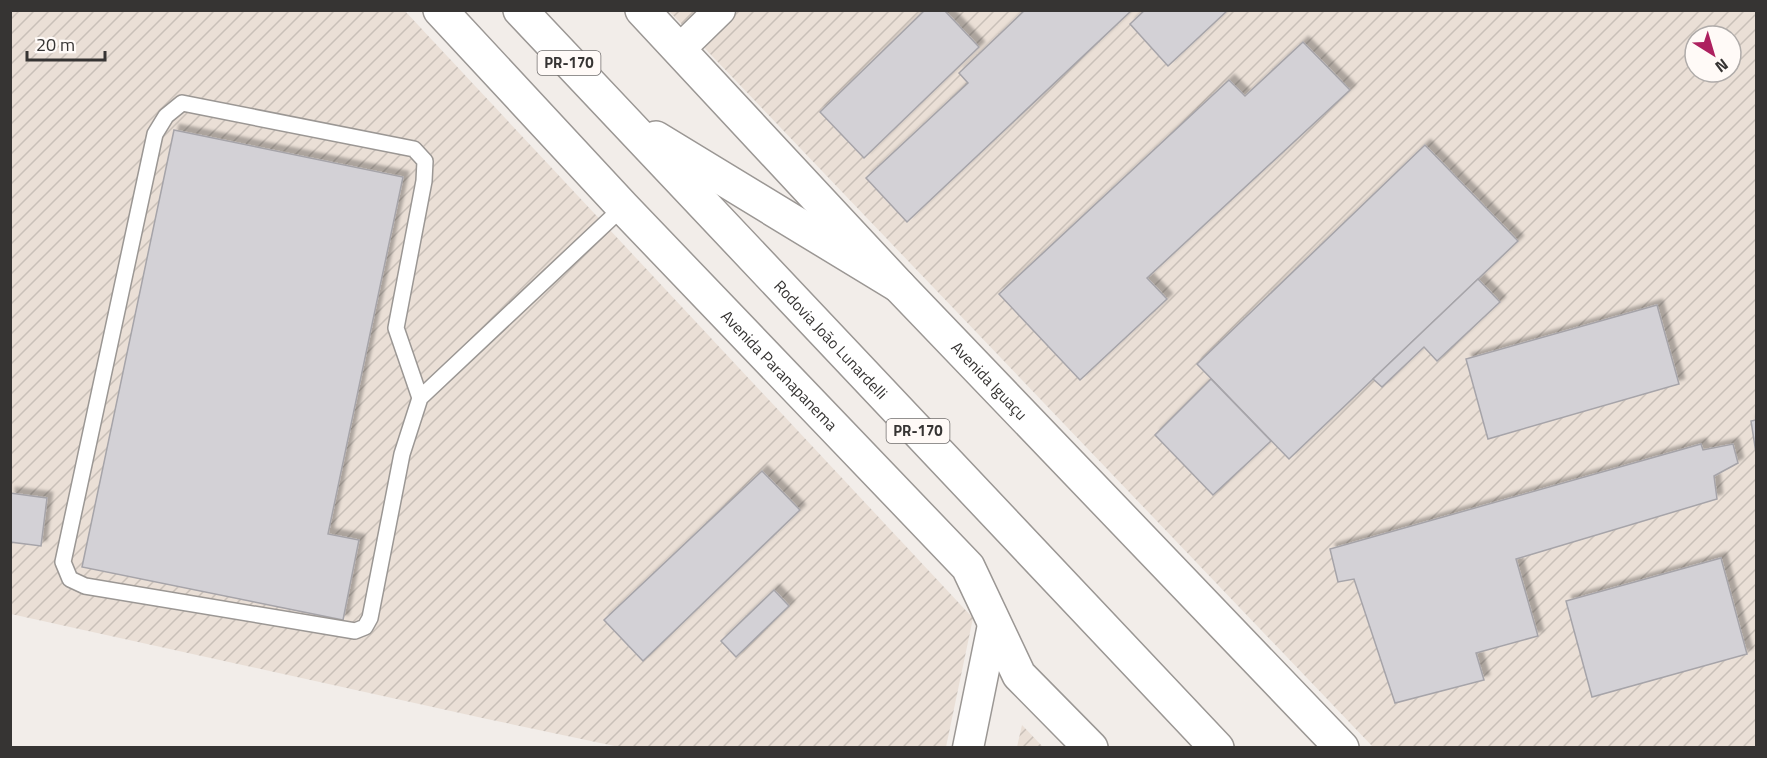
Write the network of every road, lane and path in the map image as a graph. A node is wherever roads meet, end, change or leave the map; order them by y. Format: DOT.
graph roads {
  1 [pos="440,10"];
  2 [pos="520,10"];
  3 [pos="642,10"];
  4 [pos="720,10"];
  5 [pos="680,49"];
  6 [pos="618,115"];
  7 [pos="623,207"];
  8 [pos="899,286"];
  9 [pos="420,398"];
  10 [pos="994,620"];
  11 [pos="968,747"];
  12 [pos="1091,747"];
  13 [pos="1217,747"];
  14 [pos="1342,747"];
  1 -- 7 [label="main road, Avenida Paranapanema"];
  2 -- 6 [label="main road, Rodovia João Lunardelli / PR-170"];
  3 -- 5 [label="main road, Avenida Iguaçu"];
  4 -- 5 [label="street"];
  5 -- 8 [label="main road, Avenida Iguaçu"];
  6 -- 8 [label="main road"];
  6 -- 13 [label="main road, Rodovia João Lunardelli / PR-170"];
  7 -- 9 [label="lane"];
  7 -- 10 [label="main road, Avenida Paranapanema"];
  8 -- 14 [label="main road, Avenida Iguaçu"];
  9 -- 9 [label="lane"];
  10 -- 11 [label="street"];
  10 -- 12 [label="main road, Avenida Paranapanema"];
}
